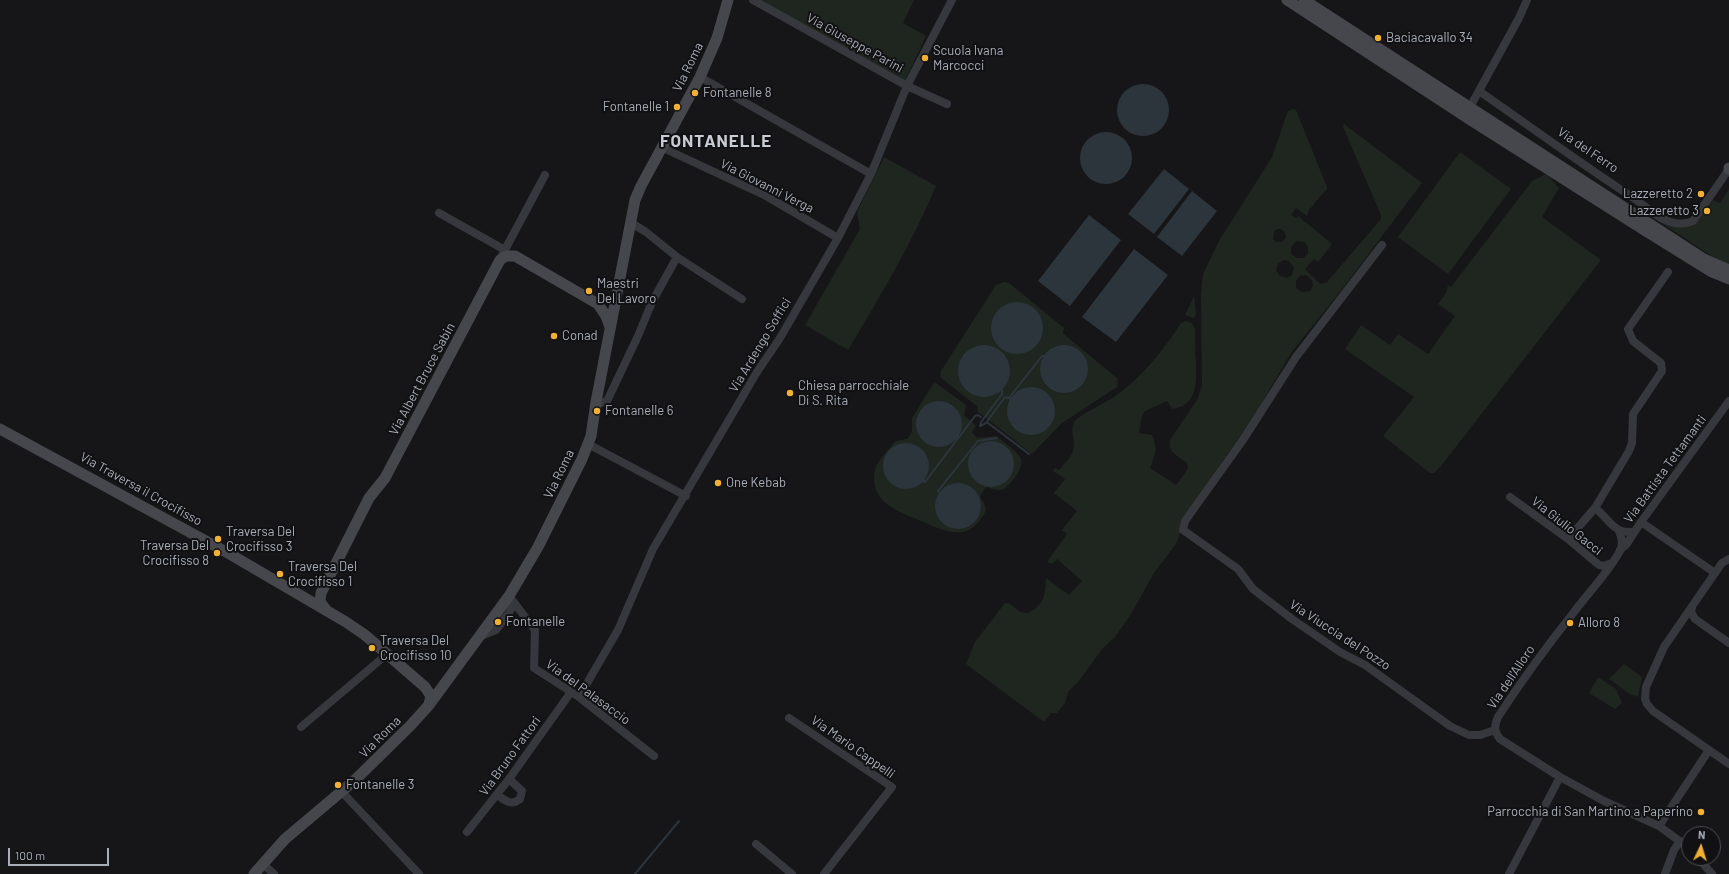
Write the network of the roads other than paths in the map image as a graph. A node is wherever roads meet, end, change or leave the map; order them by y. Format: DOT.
graph roads {
  1 [pos="728,0"];
  2 [pos="753,0"];
  3 [pos="952,0"];
  4 [pos="1287,0"];
  5 [pos="1304,0"];
  6 [pos="1527,0"];
  7 [pos="700,77"];
  8 [pos="907,86"];
  9 [pos="1479,91"];
  10 [pos="947,104"];
  11 [pos="1465,110"];
  12 [pos="661,147"];
  13 [pos="1729,168"];
  14 [pos="871,174"];
  15 [pos="545,176"];
  16 [pos="439,213"];
  17 [pos="630,222"];
  18 [pos="838,238"];
  19 [pos="1382,245"];
  20 [pos="507,255"];
  21 [pos="677,257"];
  22 [pos="1729,270"];
  23 [pos="1668,272"];
  24 [pos="1729,279"];
  25 [pos="618,289"];
  26 [pos="742,299"];
  27 [pos="598,304"];
  28 [pos="610,336"];
  29 [pos="1729,401"];
  30 [pos="596,402"];
  31 [pos="0,428"];
  32 [pos="588,444"];
  33 [pos="686,496"];
  34 [pos="1510,497"];
  35 [pos="1595,508"];
  36 [pos="1641,522"];
  37 [pos="1619,531"];
  38 [pos="1634,531"];
  39 [pos="1568,540"];
  40 [pos="1620,550"];
  41 [pos="1729,559"];
  42 [pos="1612,563"];
  43 [pos="1715,573"];
  44 [pos="321,593"];
  45 [pos="302,596"];
  46 [pos="511,600"];
  47 [pos="1692,606"];
  48 [pos="327,611"];
  49 [pos="1695,619"];
  50 [pos="1682,621"];
  51 [pos="1729,643"];
  52 [pos="386,655"];
  53 [pos="444,685"];
  54 [pos="425,687"];
  55 [pos="571,692"];
  56 [pos="579,697"];
  57 [pos="429,705"];
  58 [pos="789,718"];
  59 [pos="301,727"];
  60 [pos="1495,730"];
  61 [pos="1708,750"];
  62 [pos="654,756"];
  63 [pos="1729,764"];
  64 [pos="1560,777"];
  65 [pos="509,779"];
  66 [pos="342,792"];
  67 [pos="498,795"];
  68 [pos="1659,826"];
  69 [pos="467,832"];
  70 [pos="1680,841"];
  71 [pos="756,844"];
  72 [pos="263,864"];
  73 [pos="1705,866"];
  74 [pos="254,874"];
  75 [pos="274,874"];
  76 [pos="419,874"];
  77 [pos="792,874"];
  78 [pos="824,874"];
  79 [pos="1509,874"];
  80 [pos="1665,874"];
  81 [pos="1712,874"];
  1 -- 7 [label="main road, Via Roma"];
  2 -- 8 [label="street, Via Giuseppe Parini"];
  3 -- 8 [label="street, Via Ardengo Soffici"];
  4 -- 11 [label="main road"];
  5 -- 11 [label="main road"];
  6 -- 9 [label="street"];
  7 -- 12 [label="main road, Via Roma"];
  7 -- 14 [label="street"];
  8 -- 10 [label="street, Via Giuseppe Parini"];
  8 -- 14 [label="street, Via Ardengo Soffici"];
  9 -- 11 [label="street"];
  9 -- 13 [label="street, Via del Ferro"];
  11 -- 22 [label="main road"];
  11 -- 24 [label="main road"];
  12 -- 17 [label="main road, Via Roma"];
  12 -- 18 [label="street, Via Giovanni Verga"];
  14 -- 18 [label="street, Via Ardengo Soffici"];
  15 -- 20 [label="street"];
  16 -- 20 [label="street"];
  17 -- 21 [label="street"];
  17 -- 25 [label="main road, Via Roma"];
  18 -- 33 [label="street, Via Ardengo Soffici"];
  19 -- 60 [label="street, Via Viuccia del Pozzo"];
  20 -- 27 [label="main road"];
  20 -- 44 [label="main road, Via Albert Bruce Sabin"];
  21 -- 26 [label="street"];
  21 -- 30 [label="street"];
  23 -- 35 [label="street"];
  25 -- 27 [label="main road"];
  25 -- 28 [label="main road, Via Roma"];
  27 -- 28 [label="main road"];
  28 -- 30 [label="main road, Via Roma"];
  29 -- 36 [label="street, Via Battista Tettamanti"];
  30 -- 32 [label="main road, Via Roma"];
  31 -- 45 [label="main road, Via Traversa il Crocifisso"];
  32 -- 33 [label="street"];
  32 -- 46 [label="main road, Via Roma"];
  33 -- 56 [label="street, Via Ardengo Soffici"];
  34 -- 39 [label="street, Via Giulio Gacci"];
  35 -- 37 [label="street"];
  35 -- 39 [label="street"];
  36 -- 38 [label="street, Via Battista Tettamanti"];
  36 -- 43 [label="street"];
  37 -- 38 [label="street"];
  37 -- 40 [label="street"];
  38 -- 40 [label="street, Via Battista Tettamanti"];
  39 -- 42 [label="street, Via Giulio Gacci"];
  40 -- 42 [label="street, Via dell'Alloro"];
  41 -- 43 [label="street"];
  42 -- 60 [label="street, Via dell'Alloro"];
  43 -- 47 [label="street"];
  44 -- 45 [label="main road"];
  44 -- 48 [label="main road"];
  45 -- 48 [label="main road, Via Traversa il Crocifisso"];
  46 -- 53 [label="main road, Via Roma"];
  46 -- 55 [label="street, Via del Palasaccio"];
  47 -- 49 [label="street"];
  47 -- 50 [label="street"];
  48 -- 52 [label="main road, Via Traversa il Crocifisso"];
  49 -- 50 [label="street"];
  49 -- 51 [label="street"];
  50 -- 61 [label="street"];
  52 -- 54 [label="main road, Via Traversa il Crocifisso"];
  52 -- 59 [label="street"];
  53 -- 54 [label="main road"];
  53 -- 57 [label="main road, Via Roma"];
  54 -- 57 [label="main road"];
  55 -- 56 [label="street, Via del Palasaccio"];
  55 -- 65 [label="street, Via Bruno Fattori"];
  56 -- 62 [label="street, Via del Palasaccio"];
  57 -- 66 [label="main road, Via Roma"];
  58 -- 78 [label="street, Via Mario Cappelli"];
  60 -- 64 [label="street, Via dell'Alloro"];
  61 -- 63 [label="street"];
  61 -- 68 [label="street"];
  64 -- 68 [label="street, Via dell'Alloro"];
  64 -- 79 [label="street"];
  65 -- 67 [label="street, Via Bruno Fattori"];
  65 -- 67 [label="street"];
  66 -- 72 [label="main road, Via Roma"];
  66 -- 76 [label="street"];
  67 -- 69 [label="street, Via Bruno Fattori"];
  68 -- 70 [label="street, Via dell'Alloro"];
  70 -- 80 [label="street"];
  71 -- 77 [label="street"];
  72 -- 74 [label="main road, Via Roma"];
  72 -- 75 [label="street"];
  73 -- 81 [label="street"];
}
